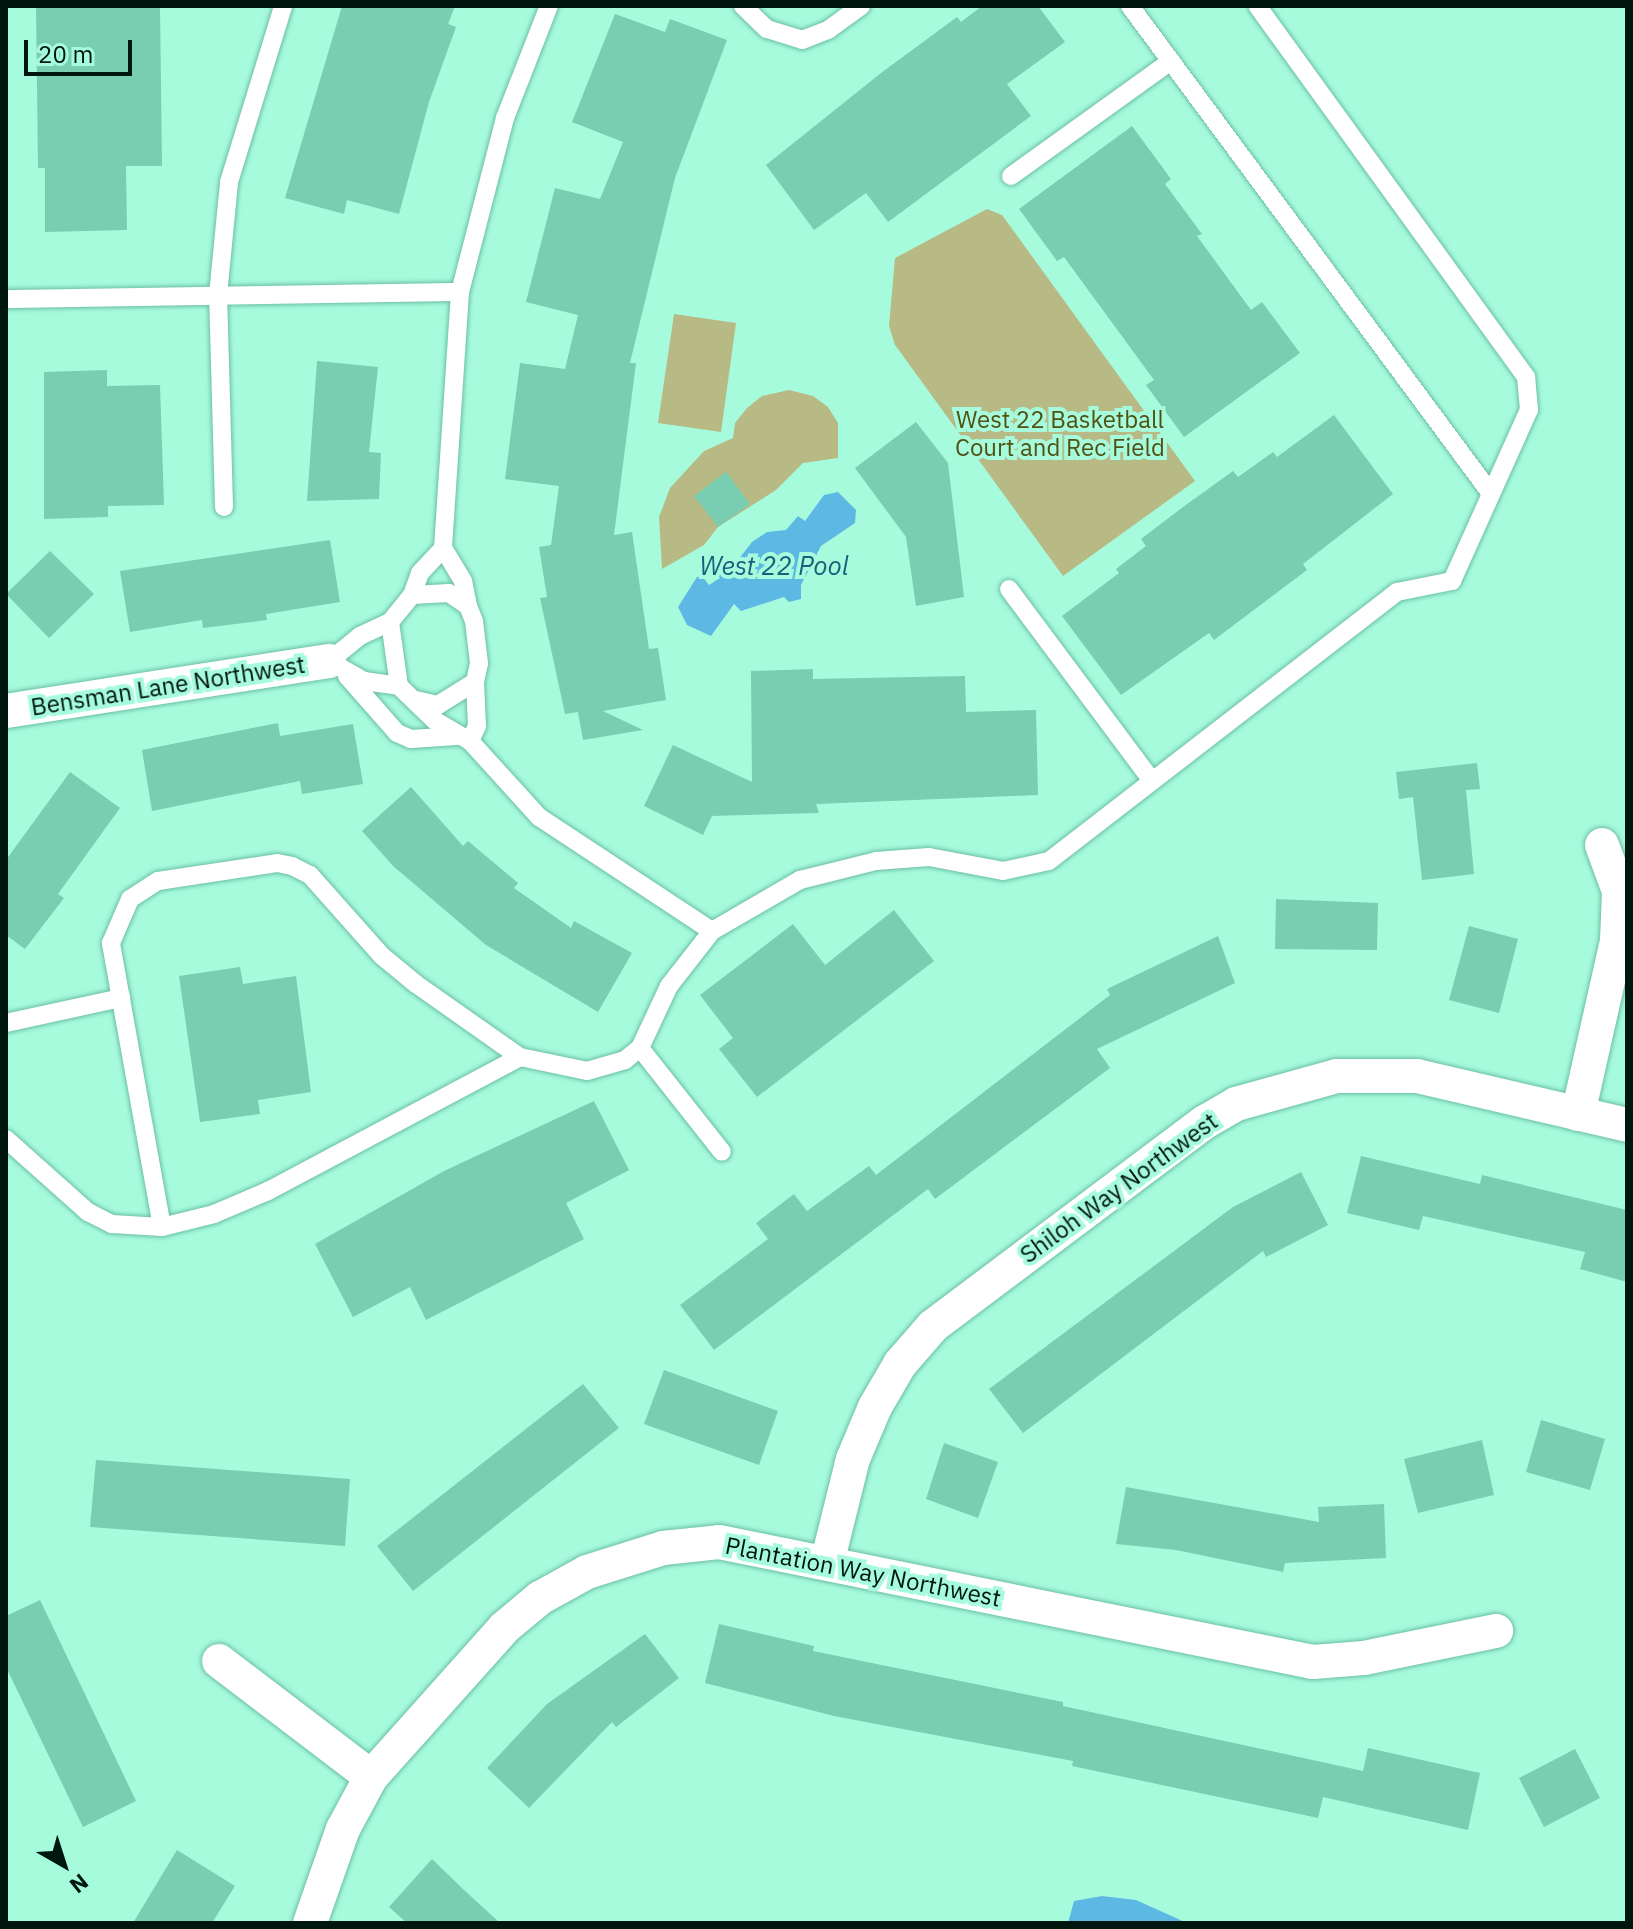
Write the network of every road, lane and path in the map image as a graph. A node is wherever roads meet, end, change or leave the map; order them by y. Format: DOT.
graph roads {
  1 [pos="283,6"];
  2 [pos="549,6"];
  3 [pos="743,6"];
  4 [pos="861,6"];
  5 [pos="1130,6"];
  6 [pos="1257,6"];
  7 [pos="1171,61"];
  8 [pos="1011,176"];
  9 [pos="460,292"];
  10 [pos="218,295"];
  11 [pos="6,299"];
  12 [pos="1489,491"];
  13 [pos="224,507"];
  14 [pos="443,548"];
  15 [pos="1009,589"];
  16 [pos="412,595"];
  17 [pos="468,606"];
  18 [pos="390,622"];
  19 [pos="336,666"];
  20 [pos="475,682"];
  21 [pos="399,686"];
  22 [pos="416,700"];
  23 [pos="6,711"];
  24 [pos="463,739"];
  25 [pos="1152,781"];
  26 [pos="1602,845"];
  27 [pos="712,931"];
  28 [pos="121,998"];
  29 [pos="6,1023"];
  30 [pos="640,1048"];
  31 [pos="520,1057"];
  32 [pos="1578,1114"];
  33 [pos="1627,1125"];
  34 [pos="6,1139"];
  35 [pos="722,1152"];
  36 [pos="162,1227"];
  37 [pos="827,1563"];
  38 [pos="1496,1631"];
  39 [pos="219,1661"];
  40 [pos="371,1777"];
  41 [pos="310,1923"];
  1 -- 10 [label="lane"];
  2 -- 9 [label="lane"];
  3 -- 4 [label="lane"];
  5 -- 7 [label="lane"];
  6 -- 12 [label="lane"];
  7 -- 8 [label="lane"];
  7 -- 12 [label="lane"];
  9 -- 10 [label="lane"];
  9 -- 14 [label="lane"];
  10 -- 11 [label="lane"];
  10 -- 13 [label="lane"];
  12 -- 25 [label="lane"];
  14 -- 16 [label="lane"];
  14 -- 17 [label="lane"];
  15 -- 25 [label="lane"];
  16 -- 17 [label="lane"];
  16 -- 18 [label="lane"];
  17 -- 20 [label="lane"];
  18 -- 19 [label="lane"];
  18 -- 21 [label="lane"];
  19 -- 21 [label="lane"];
  19 -- 23 [label="street, Bensman Lane Northwest"];
  19 -- 24 [label="lane"];
  20 -- 22 [label="lane"];
  20 -- 24 [label="lane"];
  21 -- 22 [label="lane"];
  22 -- 24 [label="lane"];
  24 -- 27 [label="lane"];
  25 -- 27 [label="lane"];
  26 -- 32 [label="street"];
  27 -- 30 [label="lane"];
  28 -- 29 [label="lane"];
  28 -- 31 [label="lane"];
  28 -- 36 [label="lane"];
  30 -- 31 [label="lane"];
  30 -- 35 [label="lane"];
  31 -- 36 [label="lane"];
  32 -- 33 [label="street, Shiloh Way Northwest"];
  32 -- 37 [label="street, Shiloh Way Northwest"];
  34 -- 36 [label="lane"];
  37 -- 38 [label="street, Plantation Way Northwest"];
  37 -- 40 [label="street, Plantation Way Northwest"];
  39 -- 40 [label="street"];
  40 -- 41 [label="street, Plantation Way Northwest"];
}
